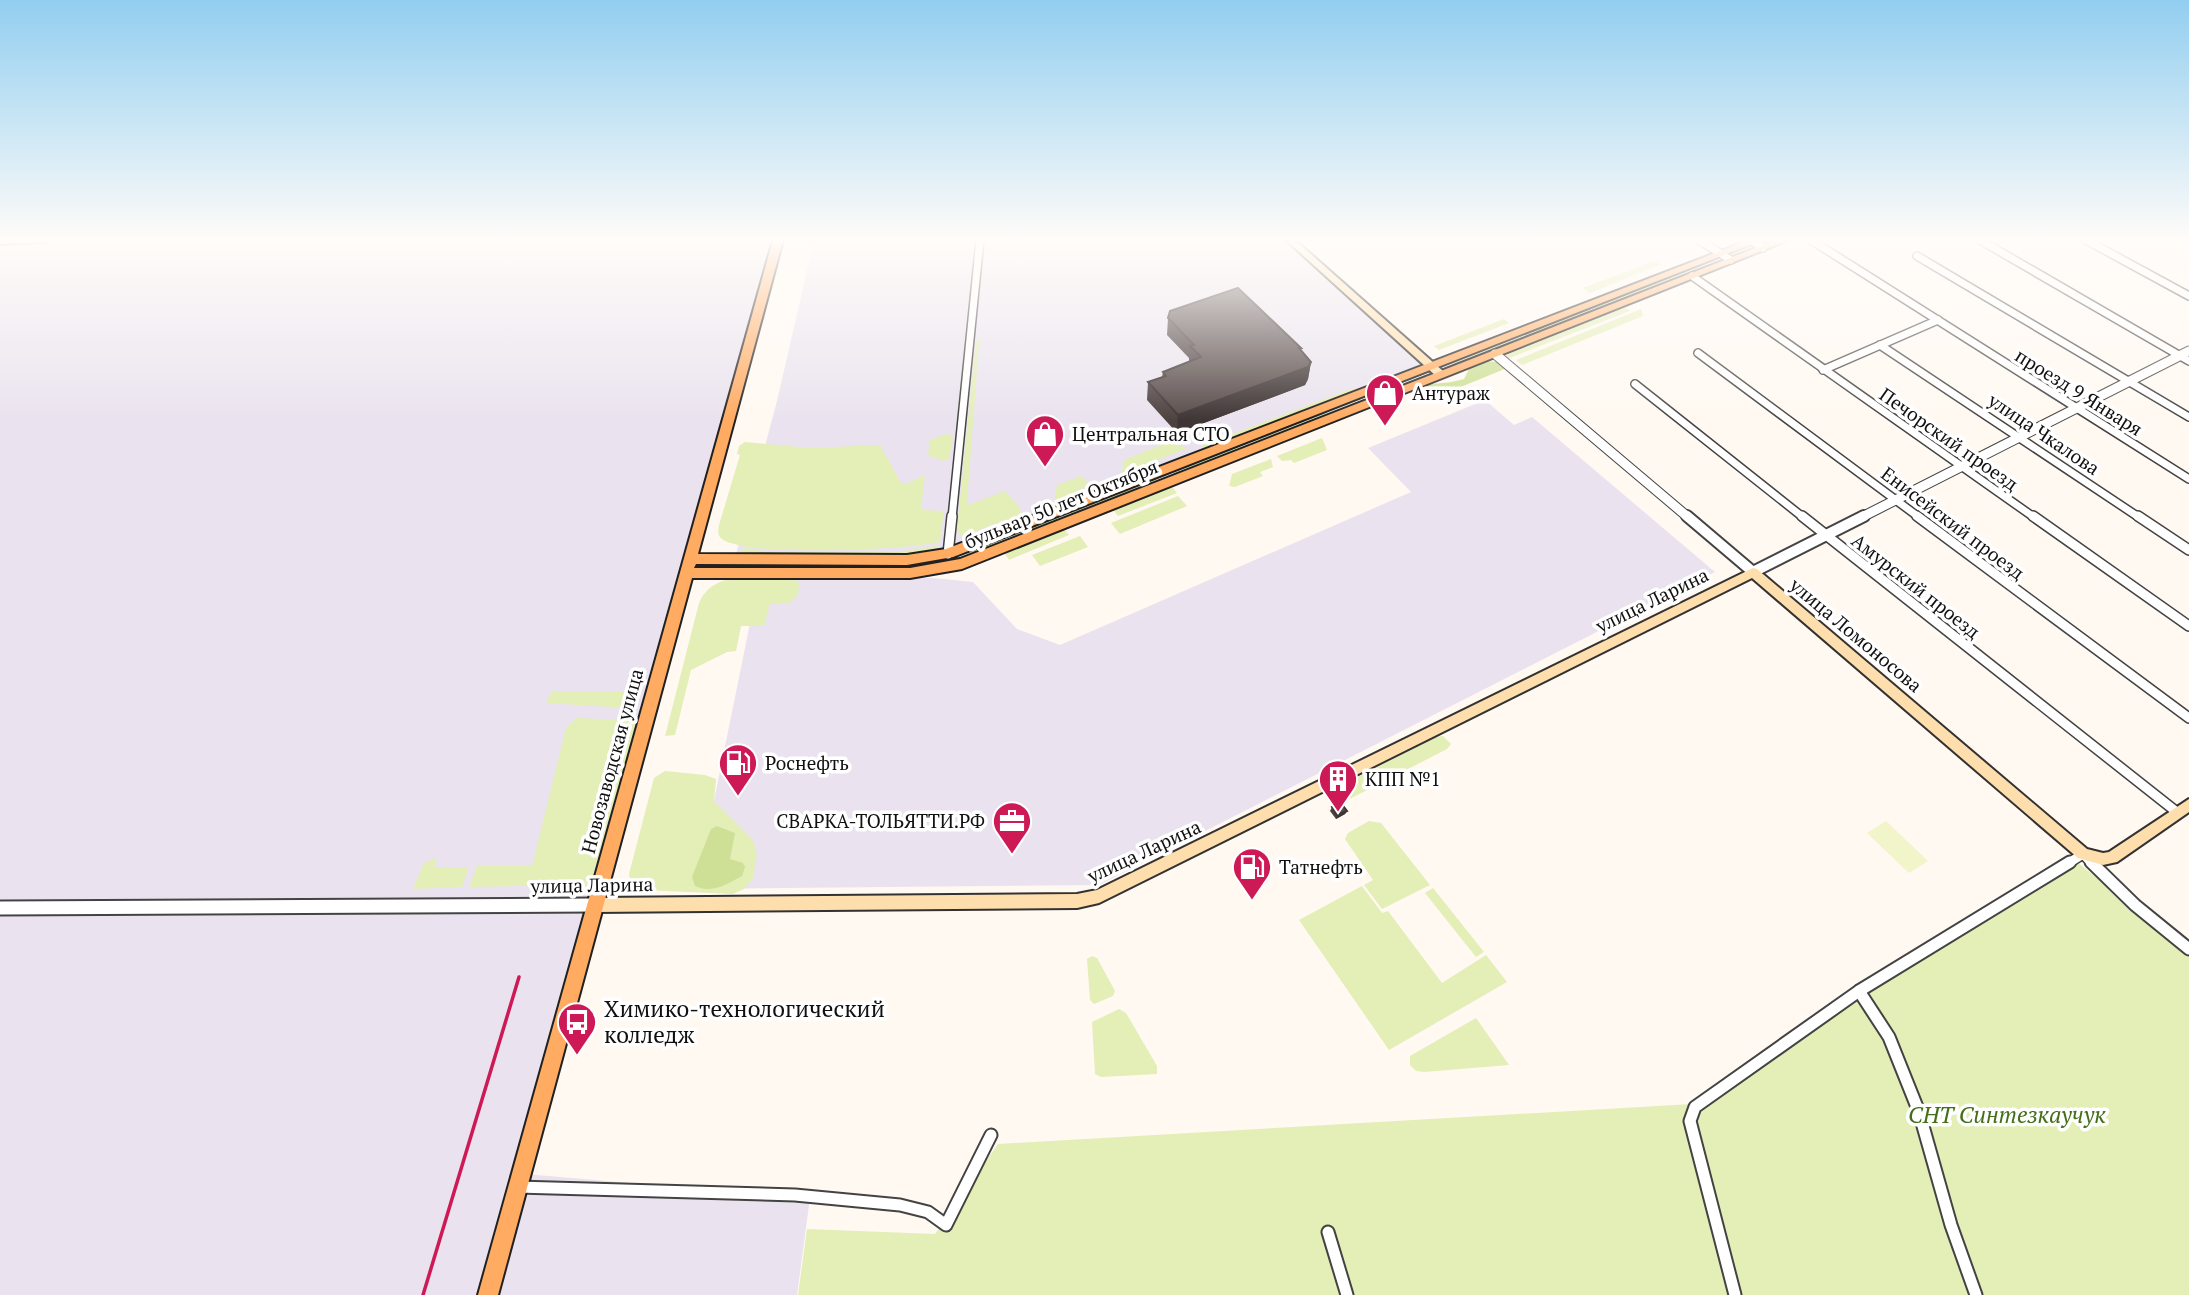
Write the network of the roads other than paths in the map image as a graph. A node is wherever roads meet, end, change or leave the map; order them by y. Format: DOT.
graph roads {
  1 [pos="761,300"];
  2 [pos="974,300"];
  3 [pos="1358,300"];
  4 [pos="1615,300"];
  5 [pos="1630,300"];
  6 [pos="1726,300"];
  7 [pos="1907,300"];
  8 [pos="1992,300"];
  9 [pos="2087,300"];
  10 [pos="1938,320"];
  11 [pos="1880,345"];
  12 [pos="1495,354"];
  13 [pos="1698,354"];
  14 [pos="2186,356"];
  15 [pos="1436,370"];
  16 [pos="1823,370"];
  17 [pos="2129,382"];
  18 [pos="1635,384"];
  19 [pos="2076,409"];
  20 [pos="2189,417"];
  21 [pos="2018,438"];
  22 [pos="1961,467"];
  23 [pos="1168,476"];
  24 [pos="2189,479"];
  25 [pos="1895,500"];
  26 [pos="1827,535"];
  27 [pos="2189,550"];
  28 [pos="948,554"];
  29 [pos="688,566"];
  30 [pos="739,566"];
  31 [pos="1753,572"];
  32 [pos="2189,626"];
  33 [pos="2189,718"];
  34 [pos="2183,809"];
  35 [pos="2083,854"];
  36 [pos="595,905"];
  37 [pos="0,908"];
  38 [pos="2189,949"];
  39 [pos="1859,991"];
  40 [pos="991,1135"];
  41 [pos="517,1187"];
  42 [pos="1328,1232"];
  43 [pos="488,1295"];
  44 [pos="1347,1295"];
  45 [pos="1735,1295"];
  46 [pos="1976,1295"];
  1 -- 29 [label="main road, Новозаводская улица"];
  2 -- 28 [label="street"];
  3 -- 15 [label="main road"];
  4 -- 15 [label="main road, бульвар 50 лет Октября"];
  5 -- 12 [label="main road, бульвар 50 лет Октября"];
  6 -- 16 [label="street, Печорский проезд"];
  7 -- 10 [label="street, проезд 9 Января"];
  8 -- 17 [label="street"];
  9 -- 14 [label="street"];
  10 -- 11 [label="street"];
  10 -- 19 [label="street, проезд 9 Января"];
  11 -- 16 [label="street"];
  11 -- 21 [label="street, улица Чкалова"];
  12 -- 15 [label="main road, бульвар 50 лет Октября"];
  12 -- 31 [label="street, улица Ломоносова"];
  13 -- 25 [label="street, Енисейский проезд"];
  14 -- 17 [label="street, улица Ларина"];
  15 -- 23 [label="main road, бульвар 50 лет Октября"];
  16 -- 22 [label="street, Печорский проезд"];
  17 -- 19 [label="street, улица Ларина"];
  17 -- 20 [label="street"];
  18 -- 26 [label="street, Амурский проезд"];
  19 -- 21 [label="street, улица Ларина"];
  19 -- 24 [label="street, проезд 9 Января"];
  21 -- 22 [label="street, улица Ларина"];
  21 -- 27 [label="street, улица Чкалова"];
  22 -- 25 [label="street, улица Ларина"];
  22 -- 32 [label="street, Печорский проезд"];
  23 -- 28 [label="main road, бульвар 50 лет Октября"];
  23 -- 30 [label="main road, бульвар 50 лет Октября"];
  25 -- 26 [label="street, улица Ларина"];
  25 -- 33 [label="street, Енисейский проезд"];
  26 -- 31 [label="street, улица Ларина"];
  26 -- 34 [label="street, Амурский проезд"];
  28 -- 30 [label="main road, бульвар 50 лет Октября"];
  29 -- 30 [label="main road, бульвар 50 лет Октября"];
  29 -- 36 [label="main road, Новозаводская улица"];
  31 -- 35 [label="main road, улица Ломоносова"];
  31 -- 36 [label="main road, улица Ларина"];
  34 -- 35 [label="main road"];
  35 -- 38 [label="street, улица Ломоносова"];
  35 -- 39 [label="street"];
  36 -- 37 [label="street, улица Ларина"];
  36 -- 41 [label="main road, Новозаводская улица"];
  39 -- 45 [label="street"];
  39 -- 46 [label="street"];
  40 -- 41 [label="street"];
  41 -- 43 [label="main road, Новозаводская улица"];
  42 -- 44 [label="street"];
}
